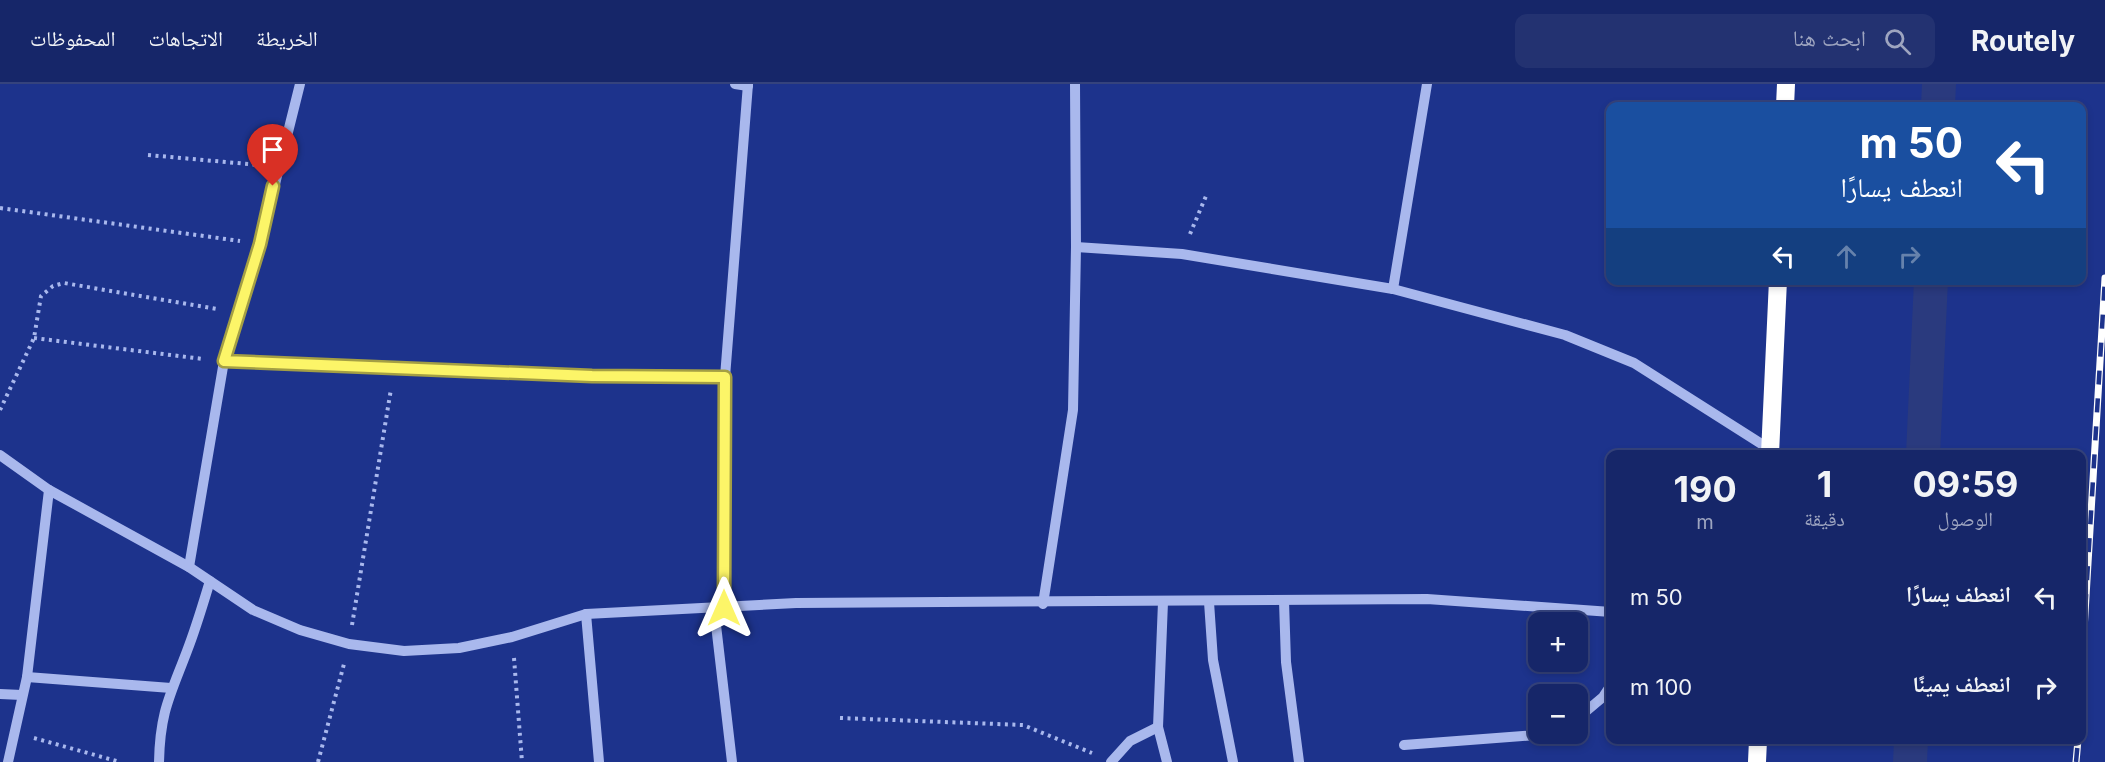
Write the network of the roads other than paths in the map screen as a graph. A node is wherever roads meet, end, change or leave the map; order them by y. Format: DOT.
graph roads {
  1 [pos="300,84"];
  2 [pos="735,84"];
  3 [pos="1074,84"];
  4 [pos="1427,84"];
  5 [pos="1786,84"];
  6 [pos="748,85"];
  7 [pos="1785,102"];
  8 [pos="1076,247"];
  9 [pos="1778,285"];
  10 [pos="1393,289"];
  11 [pos="224,361"];
  12 [pos="725,377"];
  13 [pos="1767,450"];
  14 [pos="1770,450"];
  15 [pos="0,455"];
  16 [pos="49,490"];
  17 [pos="189,567"];
  18 [pos="210,581"];
  19 [pos="1284,601"];
  20 [pos="1163,602"];
  21 [pos="1209,602"];
  22 [pos="1043,604"];
  23 [pos="719,608"];
  24 [pos="1606,612"];
  25 [pos="586,614"];
  26 [pos="27,677"];
  27 [pos="171,688"];
  28 [pos="1606,692"];
  29 [pos="0,694"];
  30 [pos="22,695"];
  31 [pos="1588,710"];
  32 [pos="1158,727"];
  33 [pos="1528,736"];
  34 [pos="1758,744"];
  35 [pos="1404,745"];
  36 [pos="1111,761"];
  37 [pos="8,762"];
  38 [pos="159,762"];
  39 [pos="599,762"];
  40 [pos="732,762"];
  41 [pos="1167,762"];
  42 [pos="1233,762"];
  43 [pos="1299,762"];
  44 [pos="1757,762"];
  1 -- 11 [label="street"];
  2 -- 6 [label="street"];
  3 -- 8 [label="street"];
  4 -- 10 [label="street"];
  5 -- 7 [label="highway"];
  6 -- 12 [label="street"];
  8 -- 10 [label="street"];
  8 -- 22 [label="street"];
  9 -- 14 [label="highway"];
  10 -- 13 [label="street"];
  11 -- 12 [label="street"];
  11 -- 17 [label="street"];
  12 -- 23 [label="street"];
  15 -- 16 [label="street"];
  16 -- 17 [label="street"];
  16 -- 26 [label="street"];
  17 -- 18 [label="street"];
  18 -- 25 [label="street"];
  18 -- 27 [label="street"];
  19 -- 21 [label="street"];
  19 -- 24 [label="street"];
  19 -- 43 [label="street"];
  20 -- 21 [label="street"];
  20 -- 22 [label="street"];
  20 -- 32 [label="street"];
  21 -- 42 [label="street"];
  22 -- 23 [label="street"];
  23 -- 25 [label="street"];
  23 -- 40 [label="street"];
  25 -- 39 [label="street"];
  26 -- 27 [label="street"];
  26 -- 30 [label="street"];
  27 -- 38 [label="street"];
  28 -- 31 [label="street"];
  29 -- 30 [label="street"];
  30 -- 37 [label="street"];
  32 -- 36 [label="street"];
  32 -- 41 [label="street"];
  33 -- 35 [label="street"];
  34 -- 44 [label="highway"];
}
